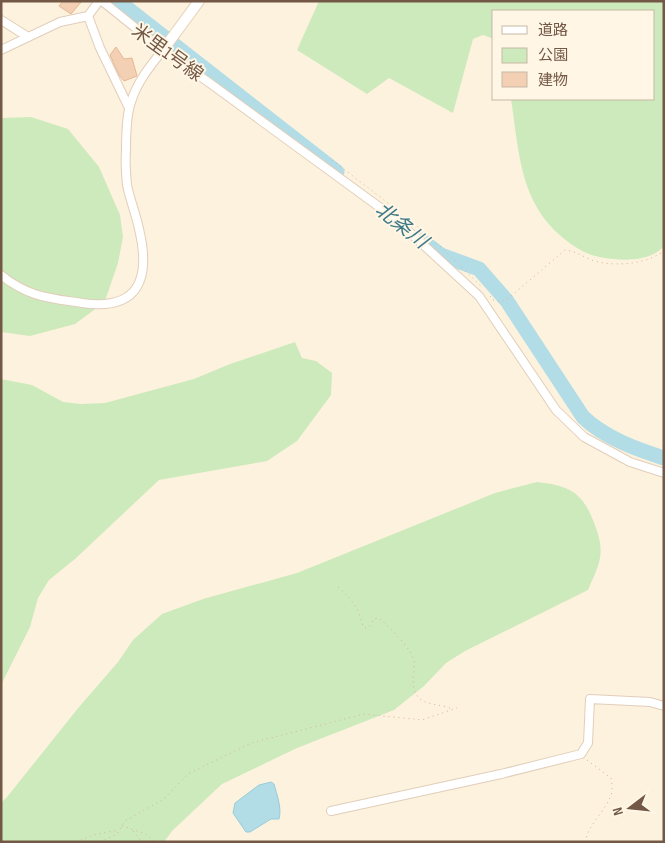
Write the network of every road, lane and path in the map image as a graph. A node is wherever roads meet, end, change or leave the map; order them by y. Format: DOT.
graph roads {
  1 [pos="100,1"];
  2 [pos="199,1"];
  3 [pos="88,16"];
  4 [pos="1,20"];
  5 [pos="28,37"];
  6 [pos="1,50"];
  7 [pos="163,50"];
  8 [pos="130,110"];
  9 [pos="332,160"];
  10 [pos="397,210"];
  11 [pos="405,216"];
  12 [pos="664,251"];
  13 [pos="1,275"];
  14 [pos="664,473"];
  15 [pos="338,587"];
  16 [pos="664,706"];
  17 [pos="457,708"];
  18 [pos="451,710"];
  19 [pos="581,754"];
  20 [pos="331,811"];
  21 [pos="122,826"];
  22 [pos="119,830"];
  23 [pos="133,830"];
  24 [pos="76,842"];
  25 [pos="100,842"];
  26 [pos="142,842"];
  27 [pos="155,842"];
  28 [pos="585,842"];
  1 -- 3 [label="street"];
  1 -- 7 [label="street, 米里1号線"];
  2 -- 7 [label="street"];
  3 -- 5 [label="street"];
  3 -- 8 [label="street"];
  4 -- 5 [label="street"];
  5 -- 6 [label="street"];
  7 -- 8 [label="street"];
  7 -- 14 [label="street, 米里1号線"];
  8 -- 13 [label="street"];
  9 -- 10 [label="path"];
  11 -- 12 [label="path"];
  15 -- 18 [label="path"];
  16 -- 19 [label="street"];
  17 -- 18 [label="path"];
  18 -- 21 [label="path"];
  19 -- 20 [label="street"];
  19 -- 28 [label="path"];
  21 -- 22 [label="path"];
  21 -- 23 [label="path"];
  22 -- 24 [label="path"];
  22 -- 25 [label="path"];
  23 -- 26 [label="path"];
  23 -- 27 [label="path"];
}
